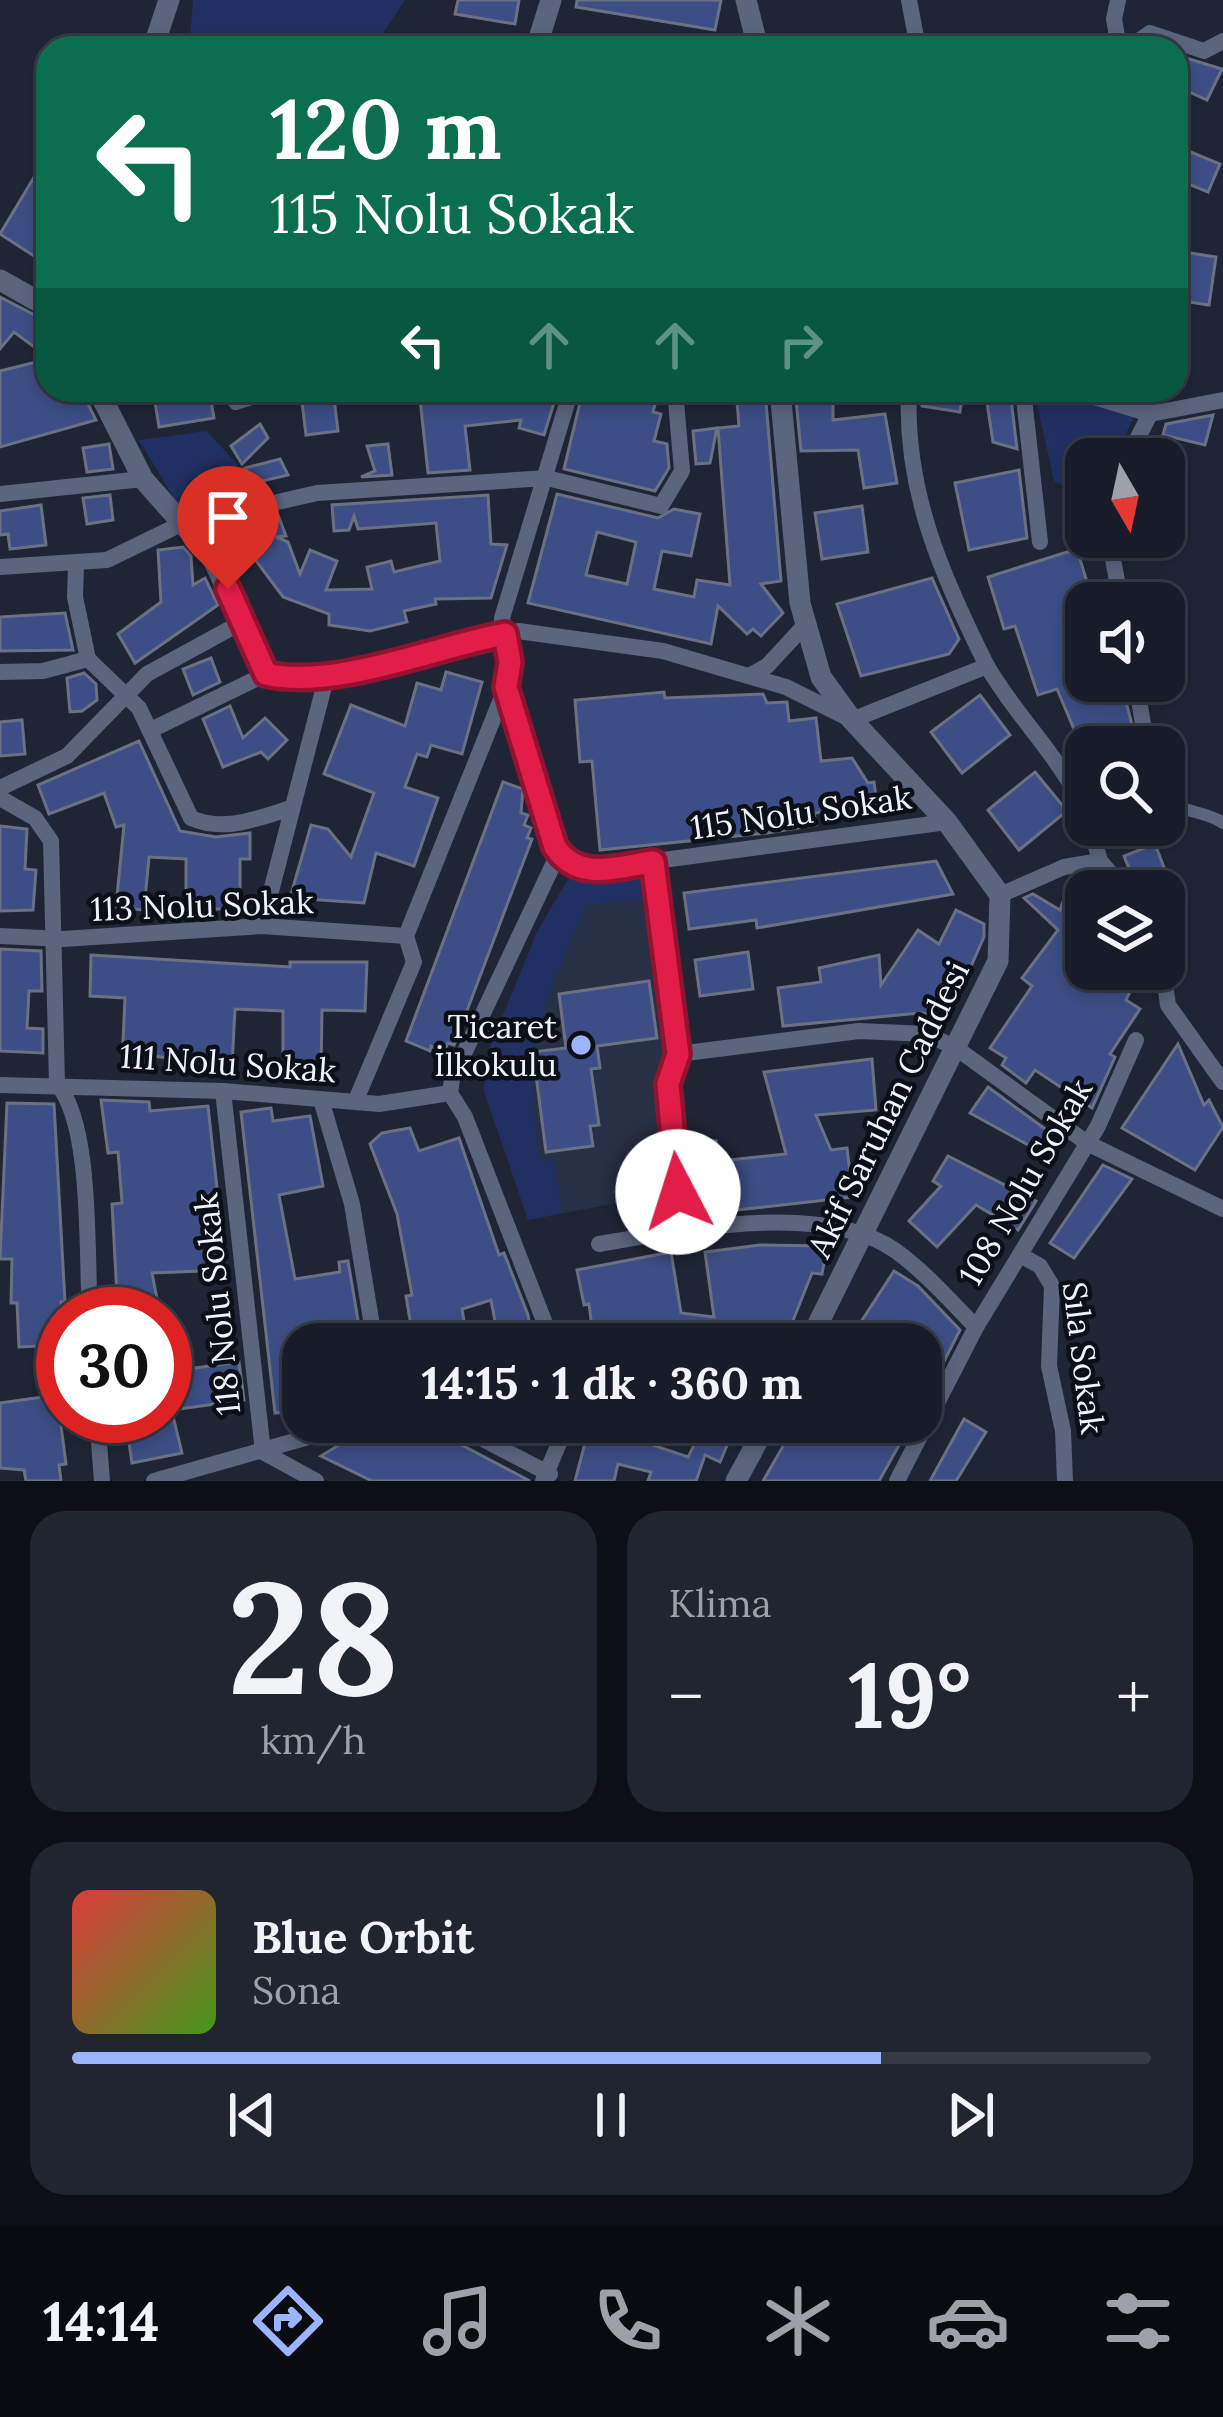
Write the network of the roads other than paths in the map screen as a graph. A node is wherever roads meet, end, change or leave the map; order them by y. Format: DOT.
graph roads {
  1 [pos="169,0"];
  2 [pos="551,0"];
  3 [pos="746,0"];
  4 [pos="909,0"];
  5 [pos="1118,0"];
  6 [pos="157,36"];
  7 [pos="540,36"];
  8 [pos="755,36"];
  9 [pos="916,36"];
  10 [pos="1122,36"];
  11 [pos="1223,41"];
  12 [pos="1188,46"];
  13 [pos="0,280"];
  14 [pos="36,300"];
  15 [pos="1223,400"];
  16 [pos="104,402"];
  17 [pos="568,402"];
  18 [pos="676,402"];
  19 [pos="780,402"];
  20 [pos="909,402"];
  21 [pos="1025,402"];
  22 [pos="1111,402"];
  23 [pos="1152,402"];
  24 [pos="1150,414"];
  25 [pos="1138,438"];
  26 [pos="0,472"];
  27 [pos="547,478"];
  28 [pos="143,479"];
  29 [pos="5,494"];
  30 [pos="181,524"];
  31 [pos="1040,542"];
  32 [pos="76,565"];
  33 [pos="0,567"];
  34 [pos="244,621"];
  35 [pos="806,624"];
  36 [pos="505,634"];
  37 [pos="88,659"];
  38 [pos="987,666"];
  39 [pos="0,672"];
  40 [pos="266,674"];
  41 [pos="327,675"];
  42 [pos="749,676"];
  43 [pos="506,687"];
  44 [pos="125,692"];
  45 [pos="852,720"];
  46 [pos="153,729"];
  47 [pos="1065,776"];
  48 [pos="0,788"];
  49 [pos="0,798"];
  50 [pos="291,808"];
  51 [pos="1185,810"];
  52 [pos="946,822"];
  53 [pos="1223,823"];
  54 [pos="1096,846"];
  55 [pos="559,852"];
  56 [pos="1100,861"];
  57 [pos="653,862"];
  58 [pos="1108,870"];
  59 [pos="1000,895"];
  60 [pos="262,926"];
  61 [pos="0,936"];
  62 [pos="406,936"];
  63 [pos="52,939"];
  64 [pos="1166,990"];
  65 [pos="1136,1040"];
  66 [pos="956,1048"];
  67 [pos="678,1054"];
  68 [pos="1223,1082"];
  69 [pos="0,1084"];
  70 [pos="57,1084"];
  71 [pos="223,1090"];
  72 [pos="450,1093"];
  73 [pos="356,1100"];
  74 [pos="322,1102"];
  75 [pos="1087,1143"];
  76 [pos="1223,1209"];
  77 [pos="681,1232"];
  78 [pos="863,1235"];
  79 [pos="599,1244"];
  80 [pos="1020,1255"];
  81 [pos="88,1287"];
  82 [pos="372,1323"];
  83 [pos="545,1323"];
  84 [pos="819,1323"];
  85 [pos="976,1327"];
  86 [pos="99,1443"];
  87 [pos="289,1443"];
  88 [pos="486,1443"];
  89 [pos="560,1443"];
  90 [pos="757,1443"];
  91 [pos="263,1451"];
  92 [pos="547,1478"];
  93 [pos="102,1481"];
  94 [pos="154,1481"];
  95 [pos="316,1481"];
  96 [pos="736,1481"];
  97 [pos="897,1481"];
  98 [pos="1065,1481"];
  1 -- 6 [label="street"];
  2 -- 7 [label="street"];
  3 -- 8 [label="street"];
  4 -- 9 [label="street"];
  5 -- 10 [label="street"];
  11 -- 12 [label="street"];
  13 -- 14 [label="street"];
  15 -- 24 [label="street"];
  16 -- 28 [label="street"];
  17 -- 27 [label="street"];
  18 -- 27 [label="street"];
  19 -- 35 [label="street"];
  20 -- 38 [label="street"];
  21 -- 31 [label="street"];
  22 -- 24 [label="street"];
  23 -- 24 [label="street"];
  24 -- 25 [label="street"];
  26 -- 29 [label="street"];
  27 -- 30 [label="street"];
  27 -- 36 [label="street"];
  28 -- 29 [label="street"];
  28 -- 30 [label="street"];
  30 -- 32 [label="street"];
  30 -- 34 [label="street"];
  32 -- 33 [label="street"];
  32 -- 37 [label="street"];
  34 -- 40 [label="street"];
  34 -- 44 [label="street"];
  35 -- 42 [label="street"];
  35 -- 45 [label="street"];
  36 -- 41 [label="street"];
  36 -- 42 [label="street"];
  36 -- 43 [label="street"];
  37 -- 39 [label="street"];
  37 -- 44 [label="street"];
  38 -- 45 [label="street"];
  38 -- 47 [label="street"];
  40 -- 41 [label="street"];
  40 -- 46 [label="street"];
  41 -- 50 [label="street"];
  42 -- 45 [label="street"];
  43 -- 55 [label="street"];
  43 -- 62 [label="street"];
  44 -- 46 [label="street"];
  44 -- 48 [label="street"];
  45 -- 52 [label="street"];
  46 -- 50 [label="street"];
  49 -- 63 [label="street"];
  50 -- 60 [label="street"];
  51 -- 53 [label="street"];
  52 -- 57 [label="street, 115 Nolu Sokak"];
  52 -- 59 [label="street"];
  54 -- 56 [label="street"];
  55 -- 57 [label="street, 115 Nolu Sokak"];
  55 -- 72 [label="street"];
  56 -- 58 [label="street"];
  56 -- 59 [label="street"];
  57 -- 67 [label="street"];
  59 -- 66 [label="street, Akif Saruhan Caddesi"];
  60 -- 62 [label="street, 113 Nolu Sokak"];
  60 -- 63 [label="street, 113 Nolu Sokak"];
  61 -- 63 [label="street, 113 Nolu Sokak"];
  62 -- 73 [label="street"];
  63 -- 70 [label="street"];
  64 -- 68 [label="street"];
  65 -- 75 [label="street, 108 Nolu Sokak"];
  66 -- 67 [label="street"];
  66 -- 75 [label="street"];
  66 -- 78 [label="street, Akif Saruhan Caddesi"];
  67 -- 77 [label="street"];
  69 -- 70 [label="street, 111 Nolu Sokak"];
  70 -- 71 [label="street, 111 Nolu Sokak"];
  70 -- 81 [label="street"];
  71 -- 74 [label="street, 111 Nolu Sokak"];
  71 -- 91 [label="street, 118 Nolu Sokak"];
  72 -- 73 [label="street, 111 Nolu Sokak"];
  72 -- 83 [label="street"];
  73 -- 74 [label="street, 111 Nolu Sokak"];
  74 -- 82 [label="street"];
  75 -- 76 [label="street"];
  75 -- 80 [label="street, 108 Nolu Sokak"];
  77 -- 78 [label="street"];
  77 -- 79 [label="street"];
  78 -- 84 [label="street, Akif Saruhan Caddesi"];
  78 -- 85 [label="street"];
  80 -- 85 [label="street, 108 Nolu Sokak"];
  80 -- 98 [label="street, Sıla Sokak"];
  85 -- 97 [label="street, 108 Nolu Sokak"];
  86 -- 93 [label="street"];
  87 -- 91 [label="street"];
  88 -- 92 [label="street"];
  89 -- 92 [label="street"];
  90 -- 96 [label="street"];
  91 -- 94 [label="street"];
  91 -- 95 [label="street, 118 Nolu Sokak"];
}
